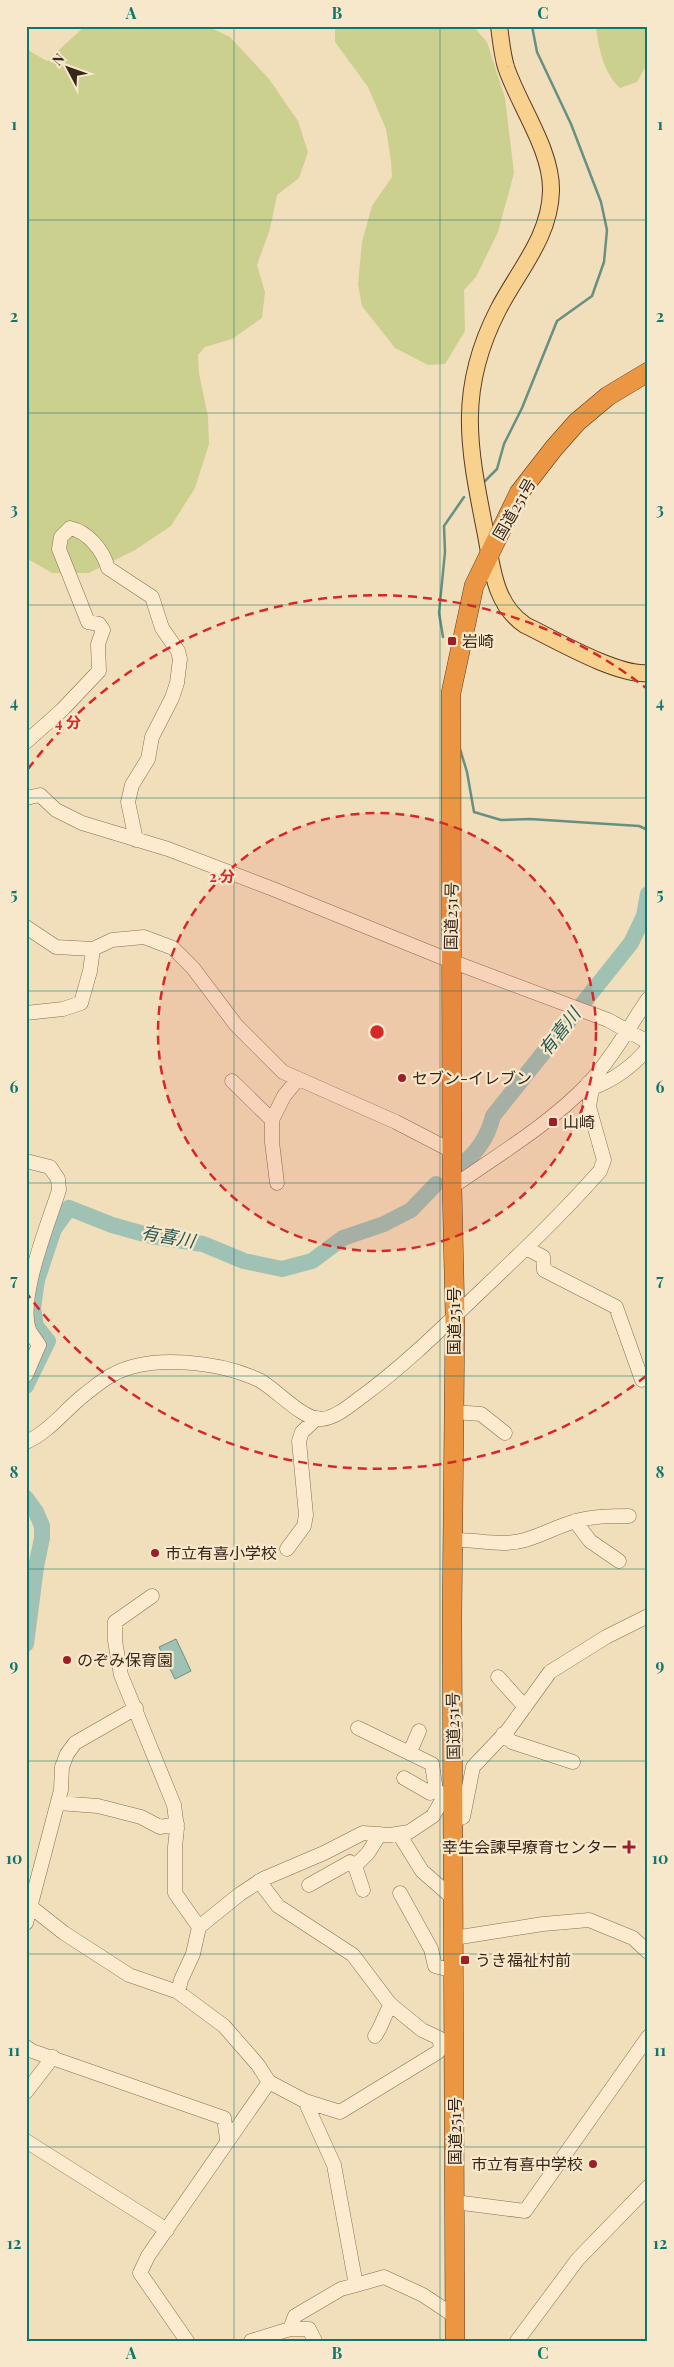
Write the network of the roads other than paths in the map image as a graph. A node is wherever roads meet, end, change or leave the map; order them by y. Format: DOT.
graph roads {
  1 [pos="499,26"];
  2 [pos="648,372"];
  3 [pos="489,552"];
  4 [pos="648,673"];
  5 [pos="26,742"];
  6 [pos="26,798"];
  7 [pos="136,840"];
  8 [pos="26,927"];
  9 [pos="93,949"];
  10 [pos="451,961"];
  11 [pos="648,998"];
  12 [pos="26,1013"];
  13 [pos="627,1029"];
  14 [pos="648,1042"];
  15 [pos="648,1048"];
  16 [pos="298,1079"];
  17 [pos="232,1081"];
  18 [pos="590,1085"];
  19 [pos="272,1120"];
  20 [pos="452,1151"];
  21 [pos="26,1161"];
  22 [pos="277,1183"];
  23 [pos="452,1186"];
  24 [pos="526,1248"];
  25 [pos="455,1316"];
  26 [pos="26,1374"];
  27 [pos="642,1380"];
  28 [pos="454,1412"];
  29 [pos="316,1418"];
  30 [pos="505,1433"];
  31 [pos="26,1442"];
  32 [pos="629,1516"];
  33 [pos="575,1521"];
  34 [pos="453,1540"];
  35 [pos="287,1549"];
  36 [pos="619,1561"];
  37 [pos="152,1596"];
  38 [pos="648,1616"];
  39 [pos="498,1677"];
  40 [pos="525,1707"];
  41 [pos="136,1708"];
  42 [pos="358,1728"];
  43 [pos="419,1731"];
  44 [pos="503,1734"];
  45 [pos="410,1752"];
  46 [pos="573,1762"];
  47 [pos="404,1778"];
  48 [pos="445,1794"];
  49 [pos="58,1803"];
  50 [pos="454,1820"];
  51 [pos="177,1824"];
  52 [pos="380,1834"];
  53 [pos="399,1834"];
  54 [pos="355,1866"];
  55 [pos="259,1881"];
  56 [pos="309,1885"];
  57 [pos="363,1890"];
  58 [pos="400,1893"];
  59 [pos="454,1899"];
  60 [pos="31,1907"];
  61 [pos="26,1923"];
  62 [pos="198,1927"];
  63 [pos="454,1938"];
  64 [pos="648,1952"];
  65 [pos="454,1971"];
  66 [pos="178,1992"];
  67 [pos="391,2006"];
  68 [pos="375,2036"];
  69 [pos="648,2038"];
  70 [pos="26,2047"];
  71 [pos="53,2057"];
  72 [pos="269,2082"];
  73 [pos="26,2092"];
  74 [pos="305,2101"];
  75 [pos="227,2139"];
  76 [pos="26,2141"];
  77 [pos="648,2187"];
  78 [pos="455,2202"];
  79 [pos="167,2230"];
  80 [pos="356,2285"];
  81 [pos="456,2316"];
  82 [pos="290,2329"];
  83 [pos="187,2341"];
  84 [pos="251,2341"];
  85 [pos="315,2341"];
  86 [pos="455,2341"];
  87 [pos="517,2341"];
  1 -- 3 [label="main road"];
  2 -- 3 [label="highway, 国道251号"];
  3 -- 4 [label="main road"];
  3 -- 10 [label="highway, 国道251号"];
  5 -- 7 [label="street"];
  6 -- 7 [label="street"];
  7 -- 10 [label="street"];
  8 -- 9 [label="street"];
  9 -- 12 [label="street"];
  9 -- 16 [label="street"];
  10 -- 13 [label="street"];
  10 -- 20 [label="highway, 国道251号"];
  11 -- 13 [label="street"];
  13 -- 14 [label="street"];
  13 -- 18 [label="street"];
  15 -- 18 [label="street"];
  16 -- 19 [label="street"];
  16 -- 20 [label="street"];
  17 -- 19 [label="street"];
  18 -- 23 [label="street"];
  18 -- 24 [label="street"];
  19 -- 22 [label="street"];
  20 -- 23 [label="highway, 国道251号"];
  21 -- 26 [label="street"];
  23 -- 25 [label="highway, 国道251号"];
  24 -- 25 [label="street"];
  24 -- 27 [label="street"];
  25 -- 28 [label="highway, 国道251号"];
  25 -- 29 [label="street"];
  28 -- 30 [label="street"];
  28 -- 34 [label="highway, 国道251号"];
  29 -- 31 [label="street"];
  29 -- 35 [label="street"];
  32 -- 33 [label="street"];
  33 -- 34 [label="street"];
  33 -- 36 [label="street"];
  34 -- 48 [label="highway, 国道251号"];
  37 -- 41 [label="street"];
  38 -- 40 [label="street"];
  39 -- 40 [label="street"];
  40 -- 44 [label="street"];
  41 -- 49 [label="street"];
  41 -- 51 [label="street"];
  42 -- 45 [label="street"];
  43 -- 45 [label="street"];
  44 -- 46 [label="street"];
  44 -- 50 [label="street"];
  45 -- 48 [label="street"];
  47 -- 48 [label="street"];
  48 -- 50 [label="highway, 国道251号"];
  48 -- 53 [label="street"];
  49 -- 51 [label="street"];
  49 -- 60 [label="street"];
  50 -- 59 [label="highway, 国道251号"];
  51 -- 62 [label="street"];
  52 -- 53 [label="street"];
  52 -- 54 [label="street"];
  52 -- 55 [label="street"];
  53 -- 59 [label="street"];
  54 -- 56 [label="street"];
  54 -- 57 [label="street"];
  55 -- 62 [label="street"];
  55 -- 67 [label="street"];
  58 -- 65 [label="street"];
  59 -- 63 [label="highway, 国道251号"];
  60 -- 61 [label="street"];
  60 -- 66 [label="street"];
  62 -- 66 [label="street"];
  63 -- 64 [label="street"];
  63 -- 65 [label="highway, 国道251号"];
  65 -- 78 [label="highway, 国道251号"];
  66 -- 72 [label="street"];
  67 -- 68 [label="street"];
  67 -- 74 [label="street"];
  69 -- 78 [label="street"];
  70 -- 71 [label="street"];
  71 -- 73 [label="street"];
  71 -- 75 [label="street"];
  72 -- 74 [label="street"];
  72 -- 75 [label="street"];
  74 -- 80 [label="street"];
  75 -- 79 [label="street"];
  76 -- 79 [label="street"];
  77 -- 87 [label="street"];
  78 -- 81 [label="highway, 国道251号"];
  79 -- 83 [label="street"];
  80 -- 81 [label="street"];
  80 -- 82 [label="street"];
  81 -- 86 [label="highway, 国道251号"];
  82 -- 84 [label="street"];
  82 -- 85 [label="street"];
}
